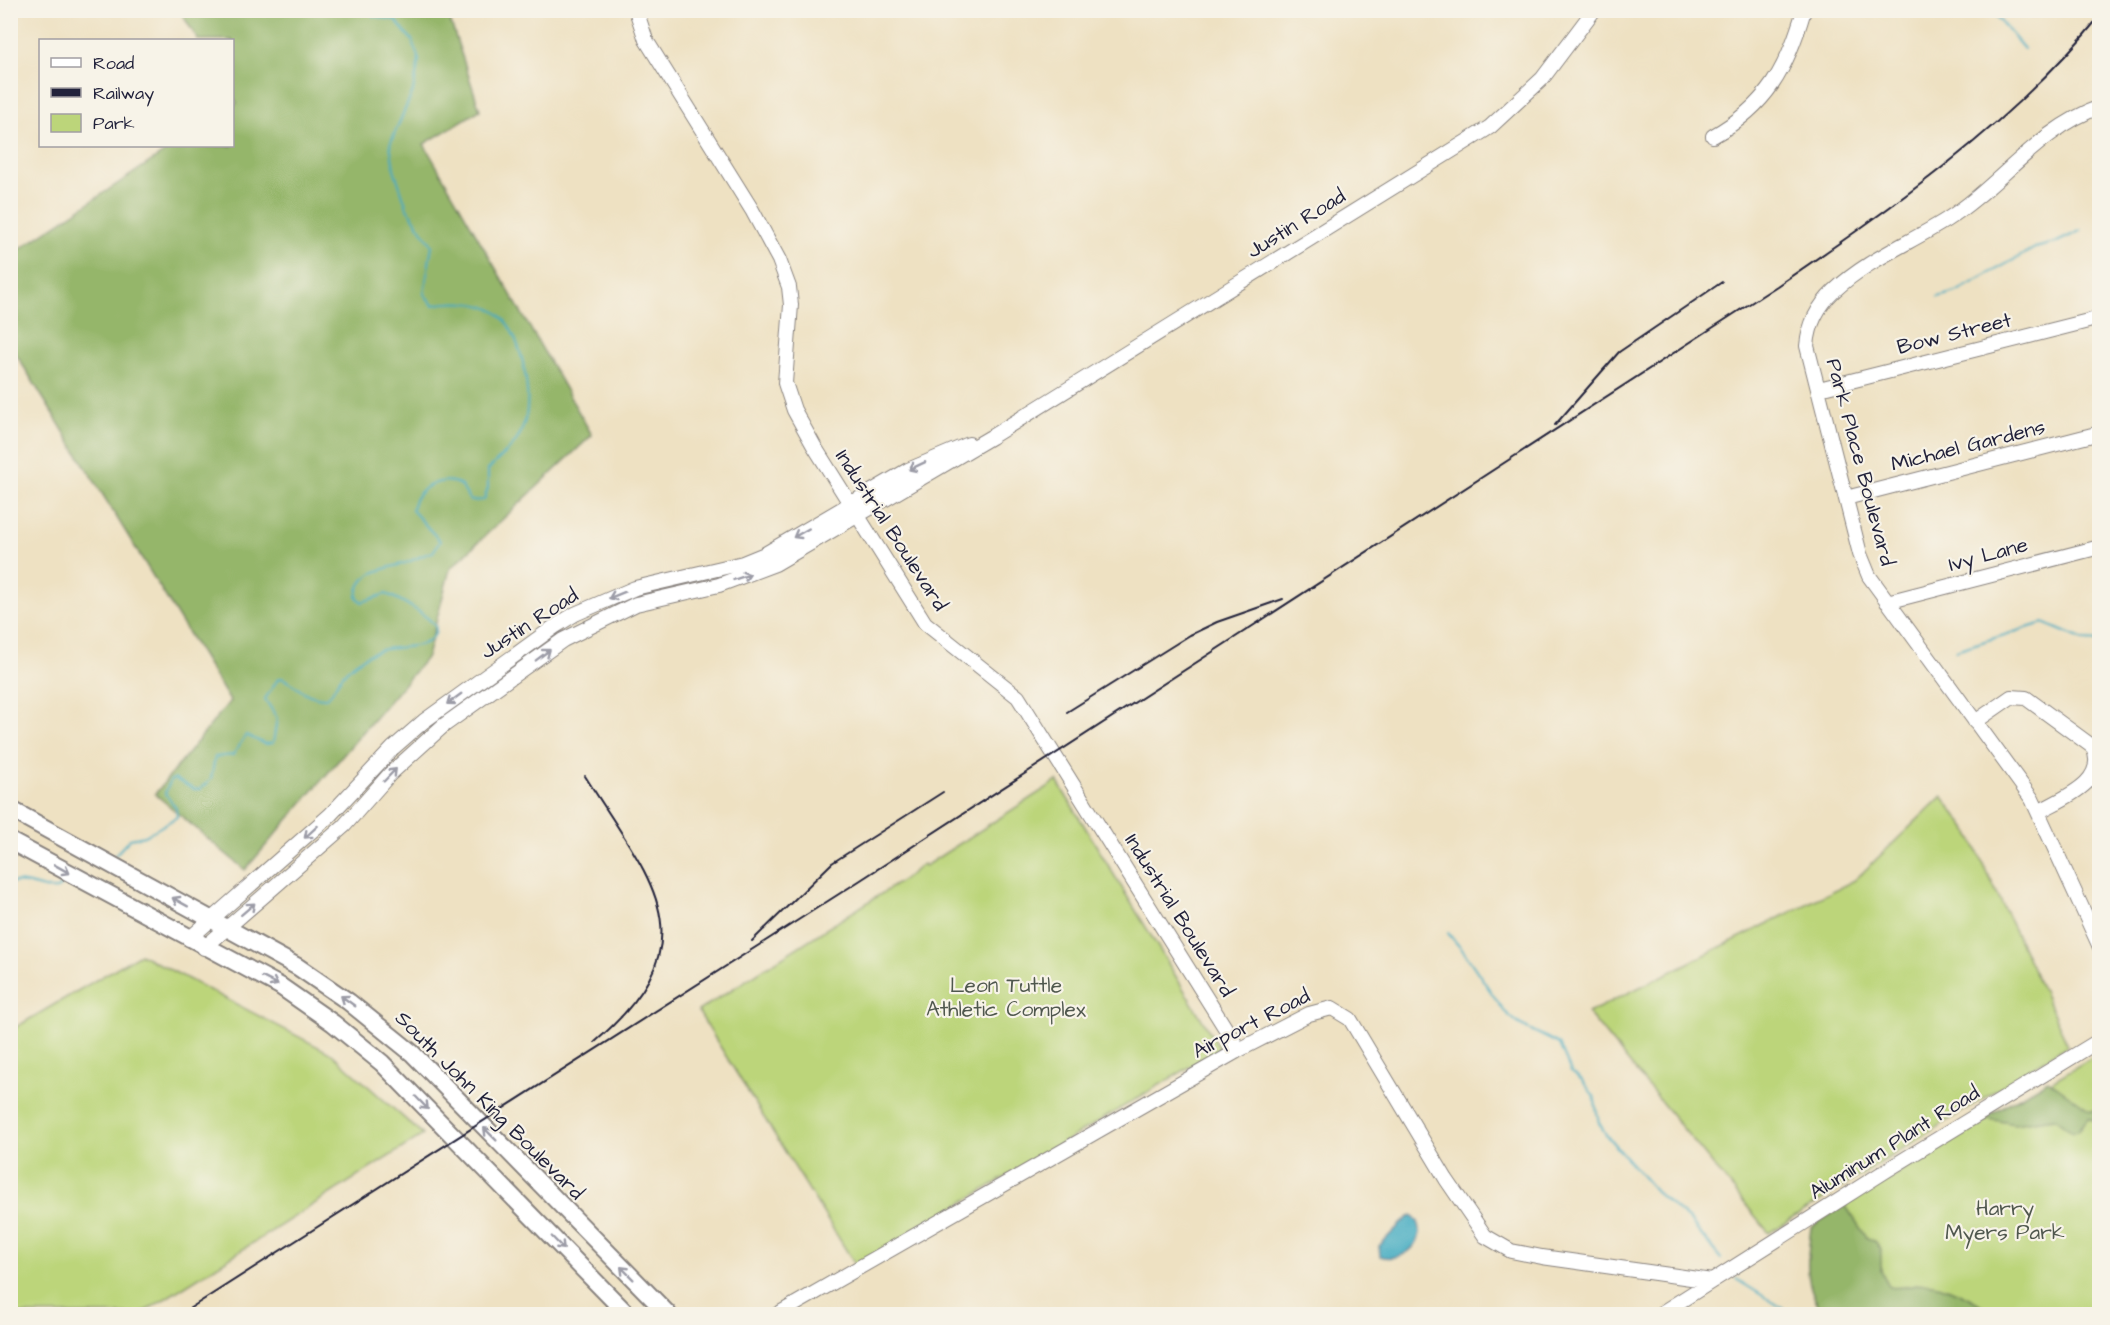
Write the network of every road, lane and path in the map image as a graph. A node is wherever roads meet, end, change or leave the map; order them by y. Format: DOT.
graph roads {
  1 [pos="636,10"];
  2 [pos="1594,10"];
  3 [pos="1804,10"];
  4 [pos="2100,107"];
  5 [pos="1713,136"];
  6 [pos="2100,318"];
  7 [pos="1819,389"];
  8 [pos="2100,433"];
  9 [pos="991,437"];
  10 [pos="1846,498"];
  11 [pos="851,504"];
  12 [pos="859,516"];
  13 [pos="2100,547"];
  14 [pos="715,570"];
  15 [pos="719,585"];
  16 [pos="1887,603"];
  17 [pos="1975,722"];
  18 [pos="2098,768"];
  19 [pos="10,809"];
  20 [pos="2038,812"];
  21 [pos="10,841"];
  22 [pos="219,924"];
  23 [pos="189,939"];
  24 [pos="2100,946"];
  25 [pos="204,948"];
  26 [pos="2100,1040"];
  27 [pos="1239,1050"];
  28 [pos="1712,1281"];
  29 [pos="627,1314"];
  30 [pos="668,1314"];
  31 [pos="778,1314"];
  32 [pos="1660,1314"];
  1 -- 11 [label="street, Industrial Boulevard"];
  2 -- 9 [label="street, Justin Road"];
  3 -- 5 [label="street"];
  4 -- 7 [label="street, Park Place Boulevard"];
  6 -- 7 [label="street, Bow Street"];
  7 -- 10 [label="street, Park Place Boulevard"];
  8 -- 10 [label="street, Michael Gardens"];
  9 -- 11 [label="street, Justin Road, one-way"];
  9 -- 12 [label="street, Justin Road"];
  10 -- 16 [label="street, Park Place Boulevard"];
  11 -- 12 [label="street, Industrial Boulevard"];
  11 -- 14 [label="street, Justin Road, one-way"];
  15 -- 12 [label="street, Justin Road, one-way"];
  12 -- 27 [label="street, Industrial Boulevard"];
  13 -- 16 [label="street, Ivy Lane"];
  14 -- 15 [label="street"];
  14 -- 22 [label="street, Justin Road, one-way"];
  22 -- 15 [label="street, Justin Road, one-way"];
  16 -- 17 [label="street, Park Place Boulevard"];
  17 -- 18 [label="street"];
  17 -- 20 [label="street, Park Place Boulevard"];
  18 -- 20 [label="street"];
  22 -- 19 [label="main road, South John King Boulevard, one-way"];
  20 -- 24 [label="street, Park Place Boulevard"];
  21 -- 23 [label="main road, one-way"];
  22 -- 23 [label="street, Justin Road"];
  22 -- 25 [label="street, Justin Road"];
  30 -- 22 [label="main road, South John King Boulevard, one-way"];
  23 -- 25 [label="main road"];
  25 -- 29 [label="main road, one-way"];
  26 -- 28 [label="street, Aluminum Plant Road"];
  27 -- 28 [label="street, Airport Road"];
  27 -- 31 [label="street, Airport Road"];
  28 -- 32 [label="street, Aluminum Plant Road"];
}
